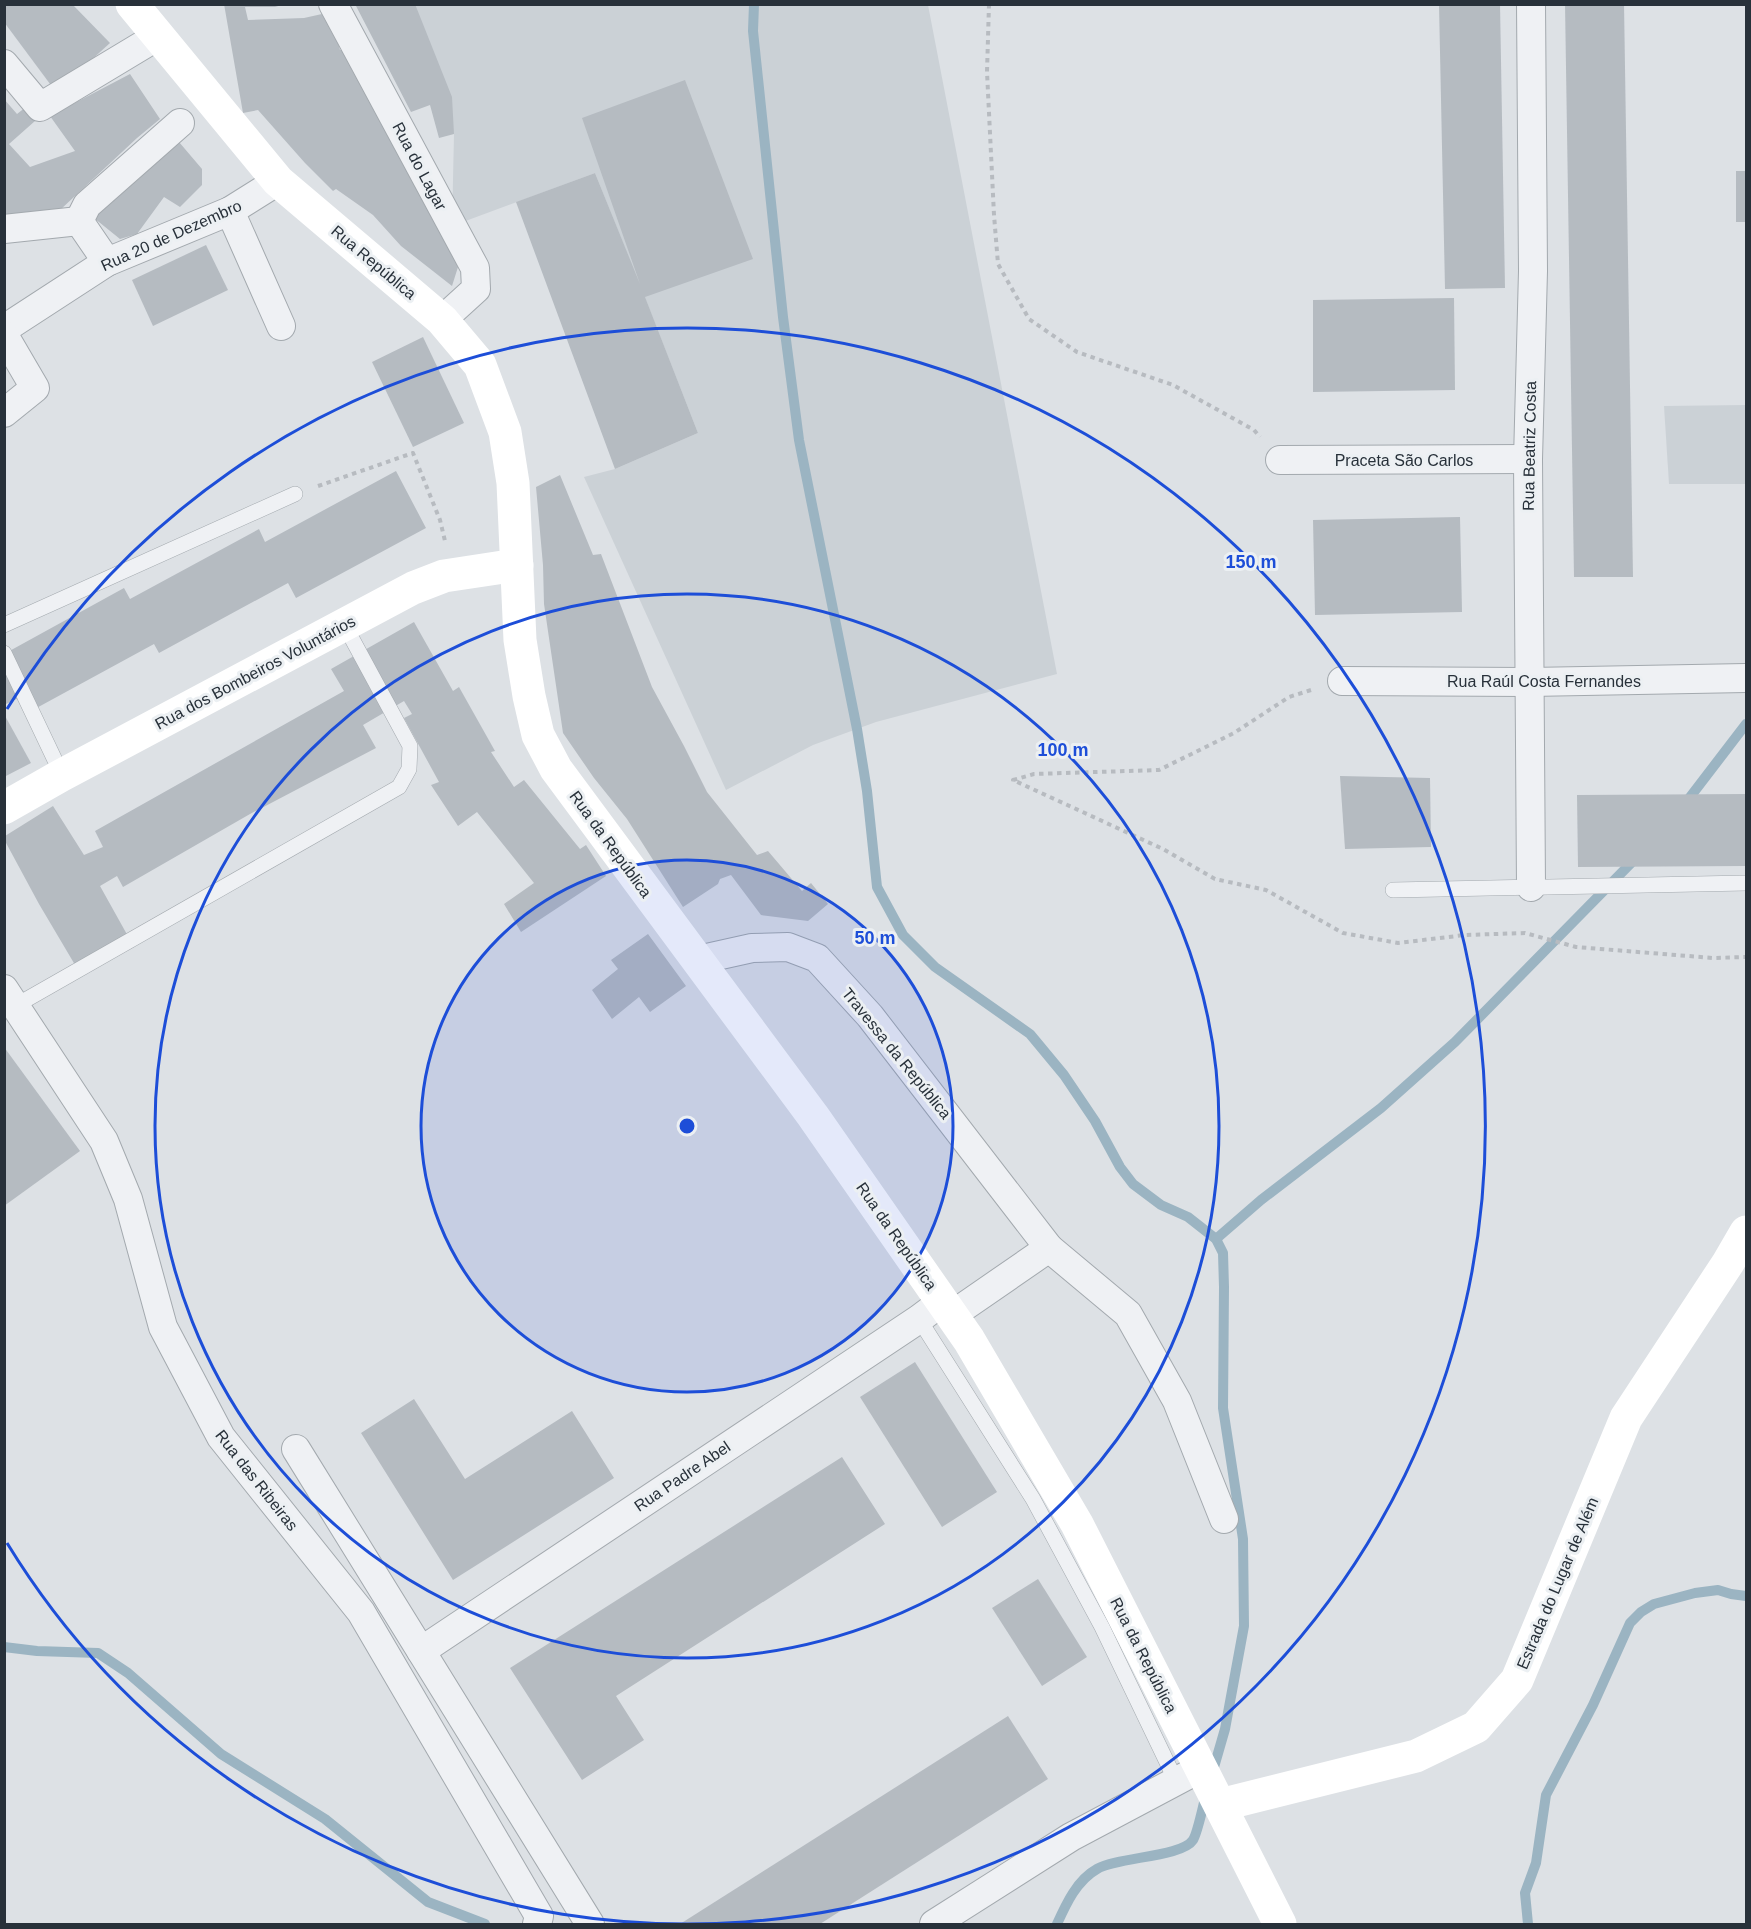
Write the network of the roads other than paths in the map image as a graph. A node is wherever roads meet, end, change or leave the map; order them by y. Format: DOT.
graph roads {
  1 [pos="333,4"];
  2 [pos="1531,4"];
  3 [pos="133,5"];
  4 [pos="158,36"];
  5 [pos="4,64"];
  6 [pos="180,123"];
  7 [pos="278,181"];
  8 [pos="230,211"];
  9 [pos="79,221"];
  10 [pos="4,229"];
  11 [pos="107,261"];
  12 [pos="442,320"];
  13 [pos="281,326"];
  14 [pos="4,329"];
  15 [pos="4,335"];
  16 [pos="4,413"];
  17 [pos="1528,459"];
  18 [pos="1280,460"];
  19 [pos="295,494"];
  20 [pos="517,566"];
  21 [pos="344,624"];
  22 [pos="4,625"];
  23 [pos="4,653"];
  24 [pos="1746,678"];
  25 [pos="1342,681"];
  26 [pos="1530,682"];
  27 [pos="62,775"];
  28 [pos="4,808"];
  29 [pos="1746,883"];
  30 [pos="1531,887"];
  31 [pos="1393,890"];
  32 [pos="698,960"];
  33 [pos="10,998"];
  34 [pos="1746,1232"];
  35 [pos="1049,1248"];
  36 [pos="938,1312"];
  37 [pos="296,1449"];
  38 [pos="1224,1519"];
  39 [pos="421,1651"];
  40 [pos="1189,1775"];
  41 [pos="1220,1805"];
  42 [pos="538,1920"];
  43 [pos="590,1924"];
  44 [pos="934,1924"];
  45 [pos="1280,1924"];
  1 -- 12 [label="street, Rua do Lagar"];
  2 -- 17 [label="street, Rua Beatriz Costa"];
  3 -- 4 [label="main road, Rua República"];
  4 -- 5 [label="street"];
  4 -- 7 [label="main road, Rua República"];
  6 -- 9 [label="street"];
  7 -- 8 [label="street, Rua 20 de Dezembro"];
  7 -- 12 [label="main road, Rua República"];
  8 -- 11 [label="street, Rua 20 de Dezembro"];
  8 -- 13 [label="street"];
  9 -- 10 [label="street"];
  9 -- 11 [label="street"];
  11 -- 14 [label="street, Rua 20 de Dezembro"];
  12 -- 20 [label="main road, Rua República"];
  15 -- 16 [label="street"];
  17 -- 18 [label="street, Praceta São Carlos"];
  17 -- 26 [label="street, Rua Beatriz Costa"];
  19 -- 22 [label="lane"];
  20 -- 21 [label="main road, Rua dos Bombeiros Voluntários"];
  20 -- 32 [label="main road, Rua da República"];
  21 -- 27 [label="main road, Rua dos Bombeiros Voluntários"];
  21 -- 33 [label="lane"];
  23 -- 27 [label="lane"];
  24 -- 26 [label="street, Rua Raúl Costa Fernandes"];
  25 -- 26 [label="street, Rua Raúl Costa Fernandes"];
  26 -- 30 [label="street, Rua Beatriz Costa"];
  27 -- 28 [label="main road, Rua dos Bombeiros Voluntários"];
  29 -- 30 [label="lane"];
  30 -- 31 [label="lane"];
  32 -- 35 [label="street, Travessa da República"];
  32 -- 36 [label="main road, Rua da República"];
  33 -- 42 [label="street, Rua das Ribeiras"];
  34 -- 41 [label="main road, Estrada do Lugar de Além"];
  35 -- 36 [label="street"];
  35 -- 38 [label="street, Travessa da República"];
  36 -- 39 [label="street, Rua Padre Abel"];
  36 -- 40 [label="main road, Rua da República"];
  37 -- 39 [label="street"];
  39 -- 43 [label="street"];
  40 -- 41 [label="main road, Rua da República"];
  40 -- 44 [label="street"];
  41 -- 45 [label="main road, Rua da República"];
}
